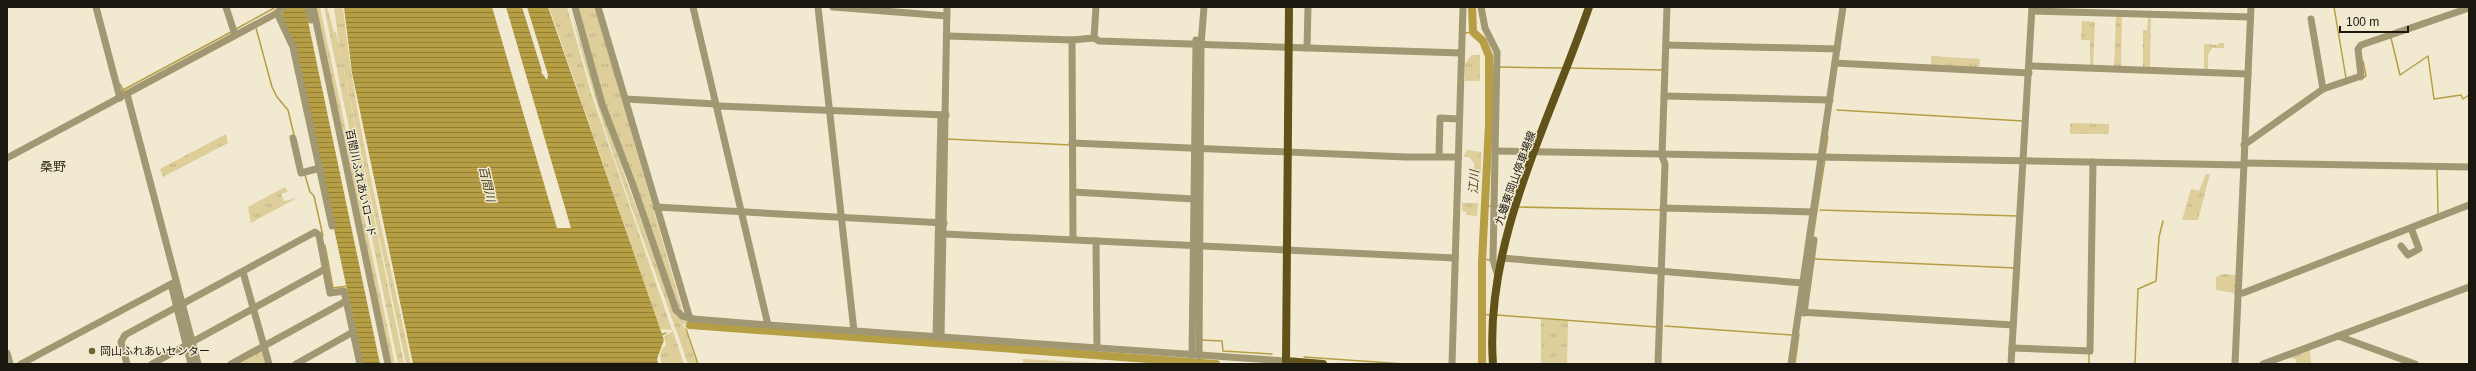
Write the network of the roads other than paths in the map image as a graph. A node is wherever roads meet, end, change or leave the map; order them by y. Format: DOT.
graph roads {
  1 [pos="96,7"];
  2 [pos="226,7"];
  3 [pos="283,7"];
  4 [pos="308,7"];
  5 [pos="313,7"];
  6 [pos="575,7"];
  7 [pos="598,7"];
  8 [pos="693,7"];
  9 [pos="818,7"];
  10 [pos="833,7"];
  11 [pos="948,7"];
  12 [pos="1096,7"];
  13 [pos="1200,7"];
  14 [pos="1204,7"];
  15 [pos="1289,7"];
  16 [pos="1295,7"];
  17 [pos="1308,7"];
  18 [pos="1462,7"];
  19 [pos="1481,7"];
  20 [pos="1589,7"];
  21 [pos="1667,7"];
  22 [pos="1843,7"];
  23 [pos="1847,7"];
  24 [pos="2251,7"];
  25 [pos="2469,8"];
  26 [pos="2034,10"];
  27 [pos="277,13"];
  28 [pos="946,16"];
  29 [pos="2249,17"];
  30 [pos="2311,19"];
  31 [pos="233,32"];
  32 [pos="318,34"];
  33 [pos="947,36"];
  34 [pos="1096,39"];
  35 [pos="1072,40"];
  36 [pos="1198,44"];
  37 [pos="1667,45"];
  38 [pos="1291,47"];
  39 [pos="1307,47"];
  40 [pos="1837,49"];
  41 [pos="1461,52"];
  42 [pos="1837,64"];
  43 [pos="2030,68"];
  44 [pos="2246,74"];
  45 [pos="2323,89"];
  46 [pos="123,95"];
  47 [pos="1665,96"];
  48 [pos="626,99"];
  49 [pos="1830,100"];
  50 [pos="716,106"];
  51 [pos="829,109"];
  52 [pos="943,115"];
  53 [pos="1459,119"];
  54 [pos="293,138"];
  55 [pos="1074,143"];
  56 [pos="2244,145"];
  57 [pos="1197,148"];
  58 [pos="1496,151"];
  59 [pos="1289,152"];
  60 [pos="1536,152"];
  61 [pos="1663,153"];
  62 [pos="1439,156"];
  63 [pos="1825,156"];
  64 [pos="1458,157"];
  65 [pos="7,158"];
  66 [pos="2025,160"];
  67 [pos="2091,162"];
  68 [pos="2244,164"];
  69 [pos="2469,167"];
  70 [pos="320,168"];
  71 [pos="1074,192"];
  72 [pos="1194,199"];
  73 [pos="2469,205"];
  74 [pos="656,207"];
  75 [pos="1664,209"];
  76 [pos="740,211"];
  77 [pos="1814,212"];
  78 [pos="842,216"];
  79 [pos="941,223"];
  80 [pos="332,226"];
  81 [pos="2411,229"];
  82 [pos="944,234"];
  83 [pos="1073,239"];
  84 [pos="1098,241"];
  85 [pos="1196,246"];
  86 [pos="2401,246"];
  87 [pos="1287,249"];
  88 [pos="1455,258"];
  89 [pos="1501,258"];
  90 [pos="325,270"];
  91 [pos="1663,271"];
  92 [pos="243,272"];
  93 [pos="1497,273"];
  94 [pos="173,283"];
  95 [pos="1803,283"];
  96 [pos="2469,287"];
  97 [pos="2240,293"];
  98 [pos="346,301"];
  99 [pos="180,306"];
  100 [pos="253,309"];
  101 [pos="1802,312"];
  102 [pos="690,319"];
  103 [pos="768,325"];
  104 [pos="2013,325"];
  105 [pos="854,331"];
  106 [pos="353,332"];
  107 [pos="2338,336"];
  108 [pos="939,338"];
  109 [pos="190,344"];
  110 [pos="263,346"];
  111 [pos="1097,348"];
  112 [pos="2013,349"];
  113 [pos="7,353"];
  114 [pos="1196,356"];
  115 [pos="1286,361"];
  116 [pos="1246,362"];
  117 [pos="10,364"];
  118 [pos="21,364"];
  119 [pos="127,364"];
  120 [pos="152,364"];
  121 [pos="191,364"];
  122 [pos="198,364"];
  123 [pos="231,364"];
  124 [pos="269,364"];
  125 [pos="296,364"];
  126 [pos="360,364"];
  127 [pos="388,364"];
  128 [pos="1323,364"];
  129 [pos="1452,364"];
  130 [pos="1493,364"];
  131 [pos="1658,364"];
  132 [pos="1791,364"];
  133 [pos="2011,364"];
  134 [pos="2235,364"];
  135 [pos="2263,364"];
  136 [pos="2415,364"];
  1 -- 46 [label="street"];
  2 -- 31 [label="street"];
  3 -- 27 [label="street"];
  4 -- 32 [label="street"];
  5 -- 32 [label="street, 百間川ふれあいロード"];
  6 -- 102 [label="street"];
  7 -- 48 [label="street"];
  8 -- 50 [label="street"];
  9 -- 51 [label="street"];
  10 -- 28 [label="street"];
  11 -- 28 [label="street"];
  12 -- 34 [label="street"];
  13 -- 36 [label="street"];
  14 -- 36 [label="street"];
  15 -- 38 [label="main road"];
  16 -- 38 [label="main road"];
  17 -- 39 [label="street"];
  18 -- 41 [label="street"];
  19 -- 58 [label="street"];
  20 -- 60 [label="main road, 九蟠東岡山停車場線"];
  21 -- 37 [label="street"];
  22 -- 40 [label="street"];
  23 -- 42 [label="street"];
  24 -- 29 [label="street"];
  25 -- 45 [label="street"];
  26 -- 29 [label="street"];
  26 -- 43 [label="street"];
  27 -- 31 [label="street"];
  27 -- 70 [label="street"];
  28 -- 33 [label="street"];
  29 -- 44 [label="street"];
  30 -- 45 [label="street"];
  31 -- 46 [label="street"];
  32 -- 127 [label="street, 百間川ふれあいロード"];
  33 -- 35 [label="street"];
  33 -- 52 [label="street"];
  34 -- 35 [label="street"];
  34 -- 36 [label="street"];
  35 -- 55 [label="street"];
  36 -- 38 [label="street"];
  36 -- 57 [label="street"];
  37 -- 40 [label="street"];
  37 -- 47 [label="street"];
  38 -- 39 [label="street"];
  38 -- 59 [label="main road"];
  39 -- 41 [label="street"];
  40 -- 42 [label="street"];
  41 -- 53 [label="street"];
  42 -- 43 [label="street"];
  42 -- 49 [label="street"];
  42 -- 63 [label="street"];
  43 -- 44 [label="street"];
  43 -- 66 [label="street"];
  44 -- 56 [label="street"];
  45 -- 56 [label="street"];
  46 -- 65 [label="street"];
  46 -- 94 [label="street"];
  47 -- 49 [label="street"];
  47 -- 61 [label="street"];
  48 -- 50 [label="street"];
  48 -- 74 [label="street"];
  49 -- 63 [label="street"];
  50 -- 51 [label="street"];
  50 -- 76 [label="street"];
  51 -- 52 [label="street"];
  51 -- 78 [label="street"];
  52 -- 79 [label="street"];
  53 -- 62 [label="street"];
  53 -- 64 [label="street"];
  54 -- 70 [label="street"];
  55 -- 57 [label="street"];
  55 -- 71 [label="street"];
  56 -- 68 [label="street"];
  57 -- 59 [label="street"];
  57 -- 72 [label="street"];
  57 -- 85 [label="street"];
  58 -- 60 [label="street"];
  58 -- 93 [label="street"];
  59 -- 62 [label="street"];
  59 -- 87 [label="main road"];
  60 -- 61 [label="street"];
  60 -- 89 [label="main road, 九蟠東岡山停車場線"];
  61 -- 63 [label="street"];
  61 -- 75 [label="street"];
  62 -- 64 [label="street"];
  63 -- 66 [label="street"];
  63 -- 77 [label="street"];
  63 -- 101 [label="street"];
  64 -- 88 [label="street"];
  66 -- 67 [label="street"];
  66 -- 104 [label="street"];
  67 -- 68 [label="street"];
  67 -- 112 [label="street"];
  68 -- 69 [label="street"];
  68 -- 97 [label="street"];
  70 -- 80 [label="street"];
  71 -- 72 [label="street"];
  71 -- 83 [label="street"];
  72 -- 85 [label="street"];
  73 -- 81 [label="street"];
  74 -- 76 [label="street"];
  74 -- 102 [label="street"];
  75 -- 77 [label="street"];
  75 -- 91 [label="street"];
  76 -- 78 [label="street"];
  76 -- 103 [label="street"];
  77 -- 95 [label="street"];
  78 -- 79 [label="street"];
  78 -- 105 [label="street"];
  79 -- 82 [label="street"];
  79 -- 108 [label="street"];
  81 -- 86 [label="street"];
  81 -- 97 [label="street"];
  82 -- 83 [label="street"];
  82 -- 108 [label="street"];
  83 -- 84 [label="street"];
  84 -- 85 [label="street"];
  84 -- 111 [label="street"];
  85 -- 87 [label="street"];
  85 -- 114 [label="street"];
  87 -- 88 [label="street"];
  87 -- 115 [label="main road"];
  88 -- 129 [label="street"];
  89 -- 91 [label="street"];
  89 -- 93 [label="main road, 九蟠東岡山停車場線"];
  90 -- 92 [label="street"];
  90 -- 98 [label="street"];
  90 -- 100 [label="street"];
  91 -- 95 [label="street"];
  91 -- 131 [label="street"];
  92 -- 99 [label="street"];
  92 -- 100 [label="street"];
  93 -- 130 [label="main road, 九蟠東岡山停車場線"];
  94 -- 99 [label="street"];
  94 -- 118 [label="street"];
  95 -- 101 [label="street"];
  96 -- 107 [label="street"];
  97 -- 134 [label="street"];
  98 -- 106 [label="street"];
  98 -- 110 [label="street"];
  99 -- 109 [label="street"];
  99 -- 119 [label="street"];
  100 -- 109 [label="street"];
  100 -- 110 [label="street"];
  101 -- 104 [label="street"];
  101 -- 132 [label="street"];
  102 -- 103 [label="street"];
  103 -- 105 [label="street"];
  104 -- 112 [label="street"];
  105 -- 108 [label="street"];
  106 -- 125 [label="street"];
  106 -- 126 [label="street"];
  107 -- 135 [label="street"];
  107 -- 136 [label="street"];
  108 -- 111 [label="street"];
  109 -- 120 [label="street"];
  109 -- 121 [label="street"];
  109 -- 122 [label="street"];
  110 -- 123 [label="street"];
  110 -- 124 [label="street"];
  111 -- 114 [label="street"];
  112 -- 133 [label="street"];
  113 -- 117 [label="street"];
  114 -- 116 [label="street"];
  115 -- 116 [label="street"];
  115 -- 128 [label="main road"];
}
